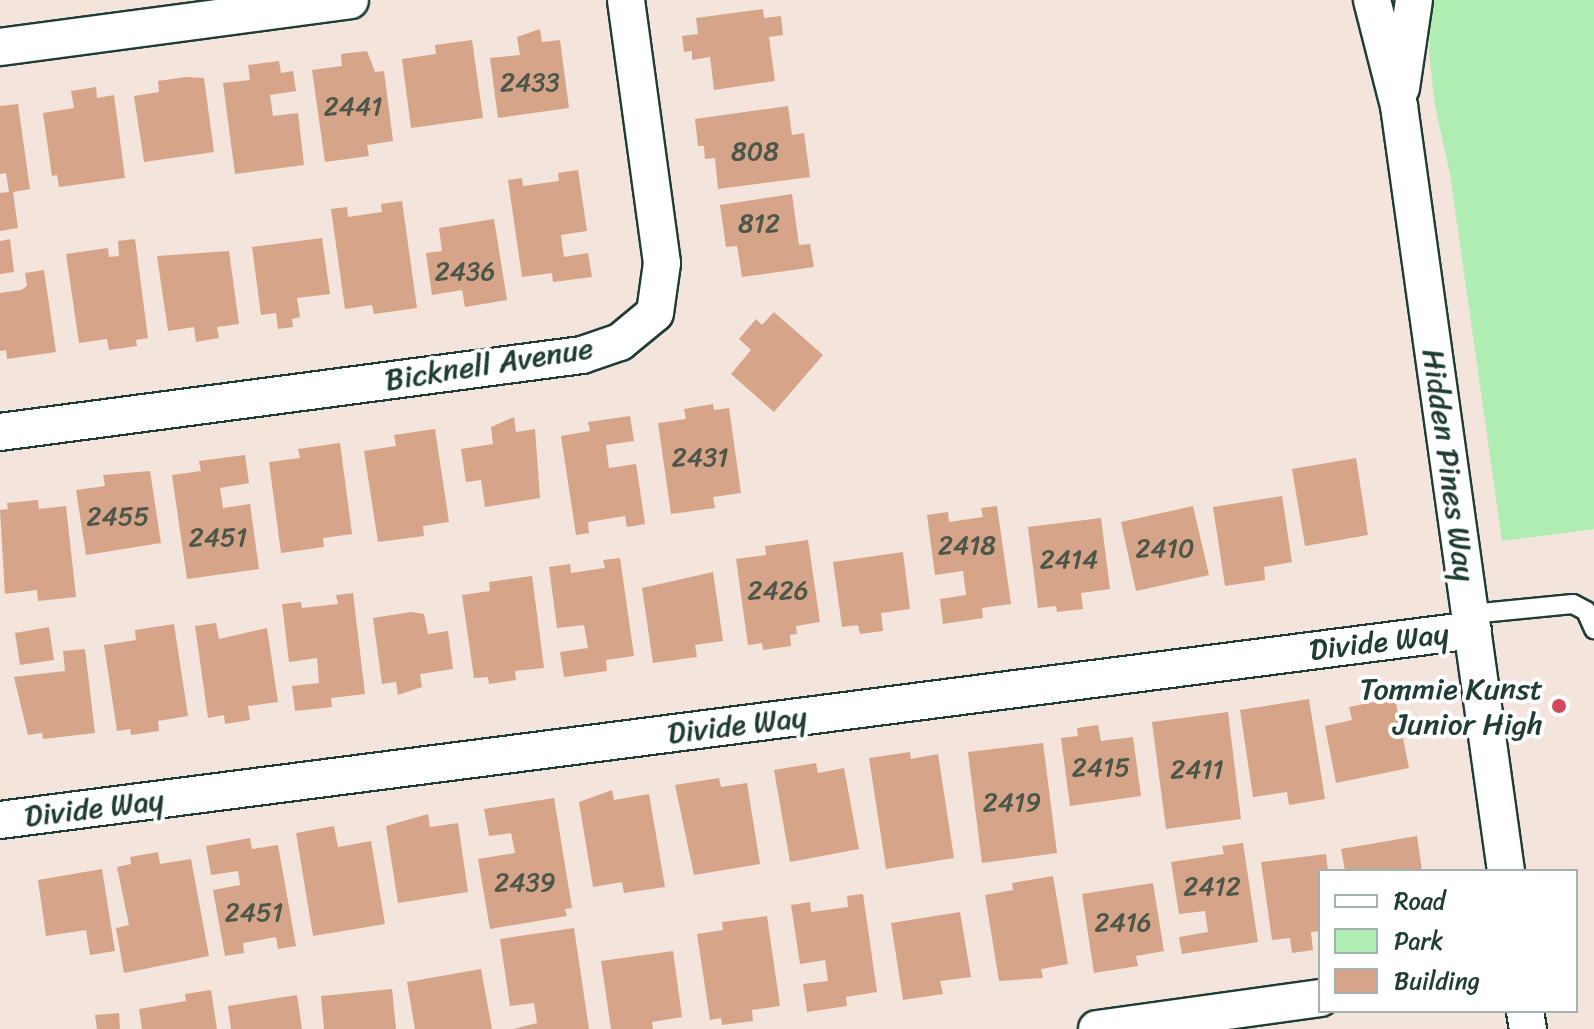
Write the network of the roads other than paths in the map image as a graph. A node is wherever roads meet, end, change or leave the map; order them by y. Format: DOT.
graph roads {
  1 [pos="350,0"];
  2 [pos="626,0"];
  3 [pos="1372,0"];
  4 [pos="1414,0"];
  5 [pos="0,47"];
  6 [pos="1399,106"];
  7 [pos="0,432"];
  8 [pos="1472,622"];
  9 [pos="1594,629"];
  10 [pos="0,820"];
  11 [pos="1506,869"];
  12 [pos="1318,998"];
  13 [pos="1097,1029"];
  1 -- 5 [label="street"];
  2 -- 7 [label="street, Bicknell Avenue"];
  3 -- 6 [label="street, Hidden Pines Way"];
  4 -- 6 [label="street, Hidden Pines Way"];
  6 -- 8 [label="street, Hidden Pines Way"];
  8 -- 9 [label="lane"];
  8 -- 10 [label="street, Divide Way"];
  8 -- 11 [label="street, Hidden Pines Way"];
  12 -- 13 [label="street"];
}
